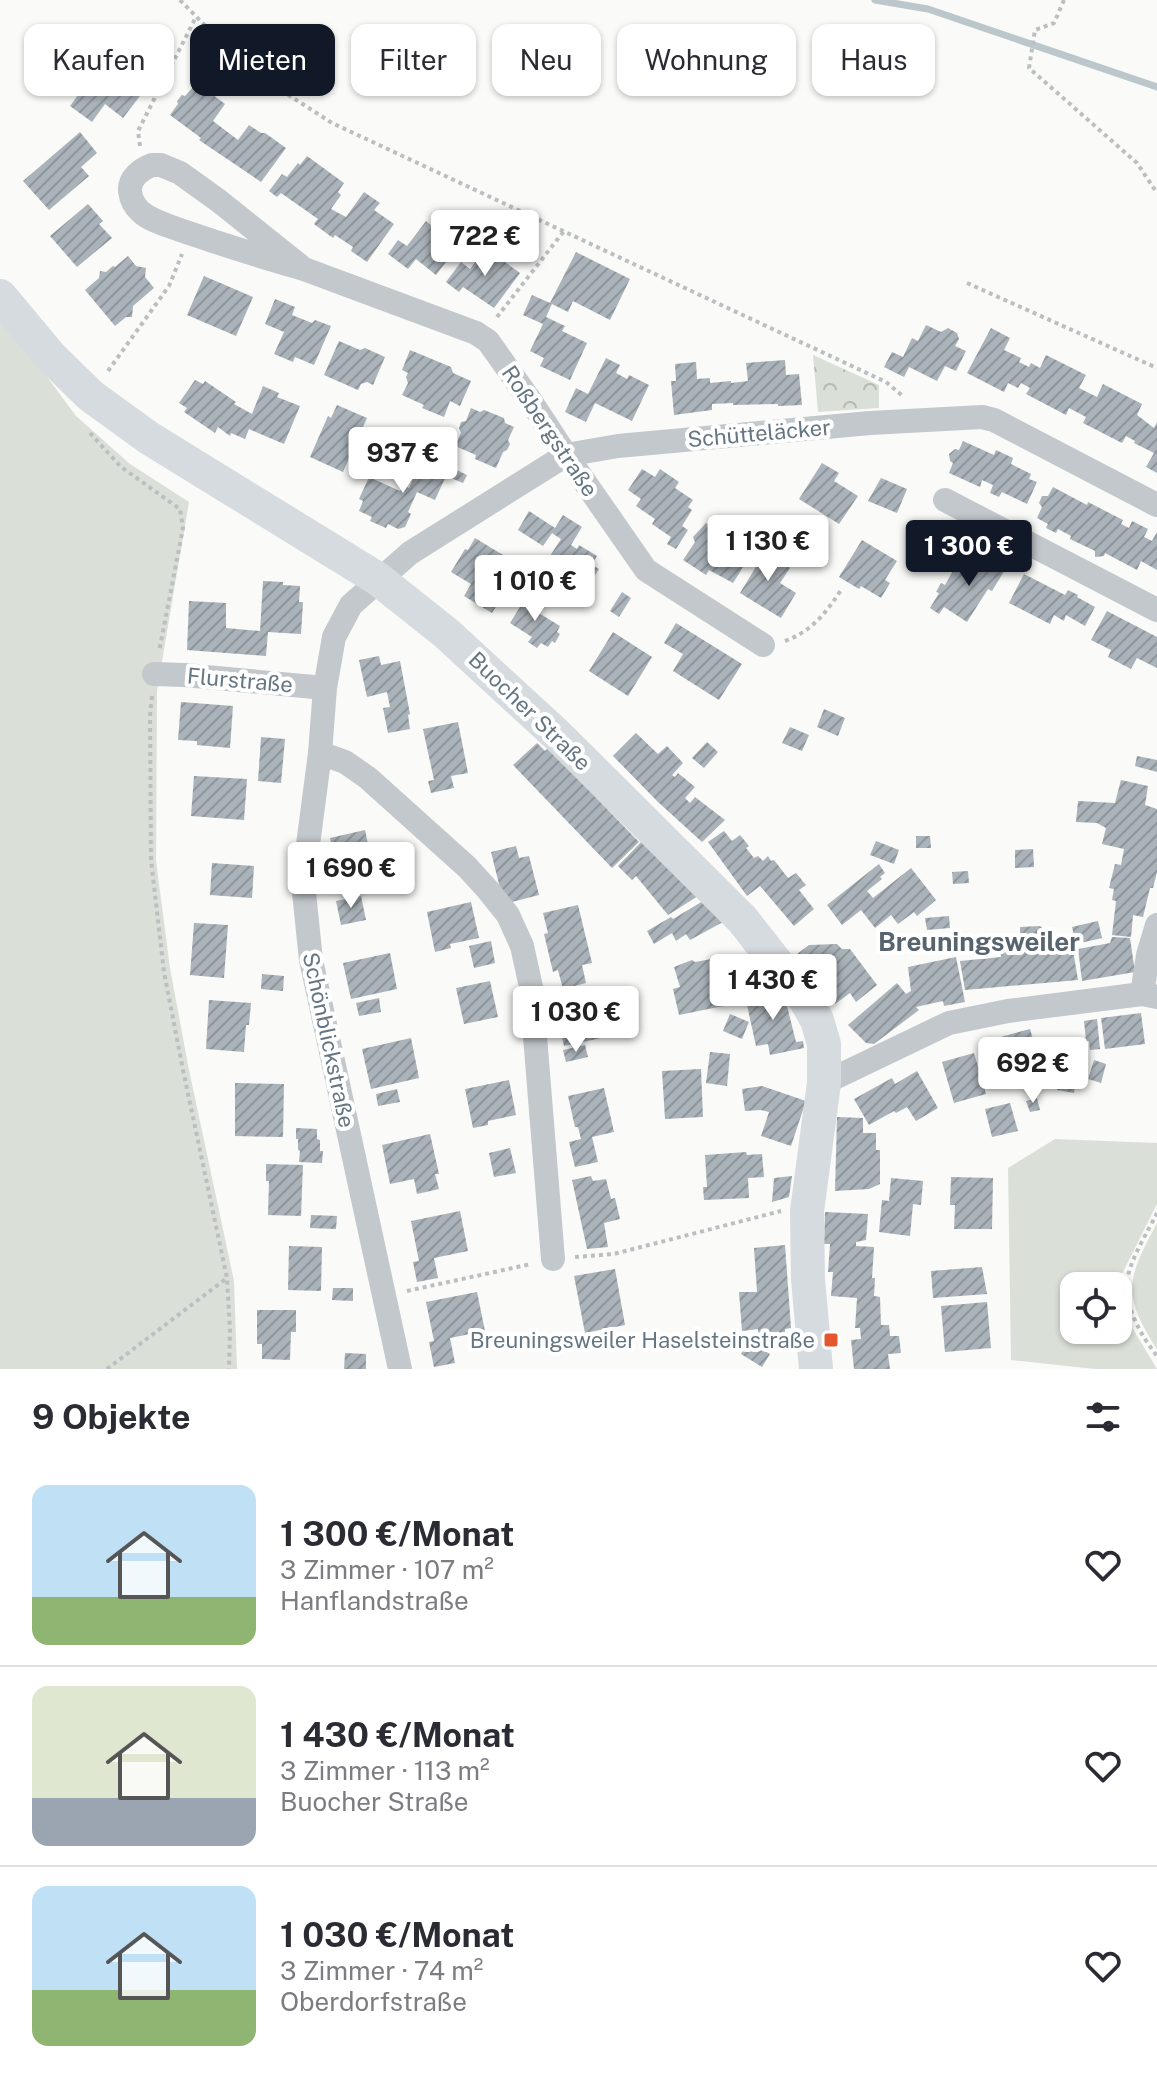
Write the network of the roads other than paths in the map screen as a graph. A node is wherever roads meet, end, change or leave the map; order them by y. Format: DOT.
graph roads {
  1 [pos="304,269"];
  2 [pos="0,296"];
  3 [pos="566,455"];
  4 [pos="945,500"];
  5 [pos="1157,505"];
  6 [pos="378,579"];
  7 [pos="1157,610"];
  8 [pos="763,645"];
  9 [pos="154,674"];
  10 [pos="325,688"];
  11 [pos="320,753"];
  12 [pos="1157,925"];
  13 [pos="1150,995"];
  14 [pos="824,1083"];
  15 [pos="553,1259"];
  16 [pos="400,1369"];
  17 [pos="816,1369"];
  1 -- 1 [label="street, Roßbergstraße"];
  1 -- 3 [label="street, Roßbergstraße"];
  2 -- 6 [label="street, Buocher Straße"];
  3 -- 5 [label="street, Schütteläcker"];
  3 -- 6 [label="street, Schütteläcker"];
  3 -- 8 [label="street, Roßbergstraße"];
  4 -- 7 [label="street"];
  6 -- 10 [label="street, Schönblickstraße"];
  6 -- 14 [label="street, Buocher Straße"];
  9 -- 10 [label="street, Flurstraße"];
  10 -- 11 [label="street, Schönblickstraße"];
  11 -- 15 [label="street"];
  11 -- 16 [label="street, Schönblickstraße"];
  12 -- 13 [label="street"];
  13 -- 14 [label="street"];
  14 -- 17 [label="street, Buocher Straße"];
}
